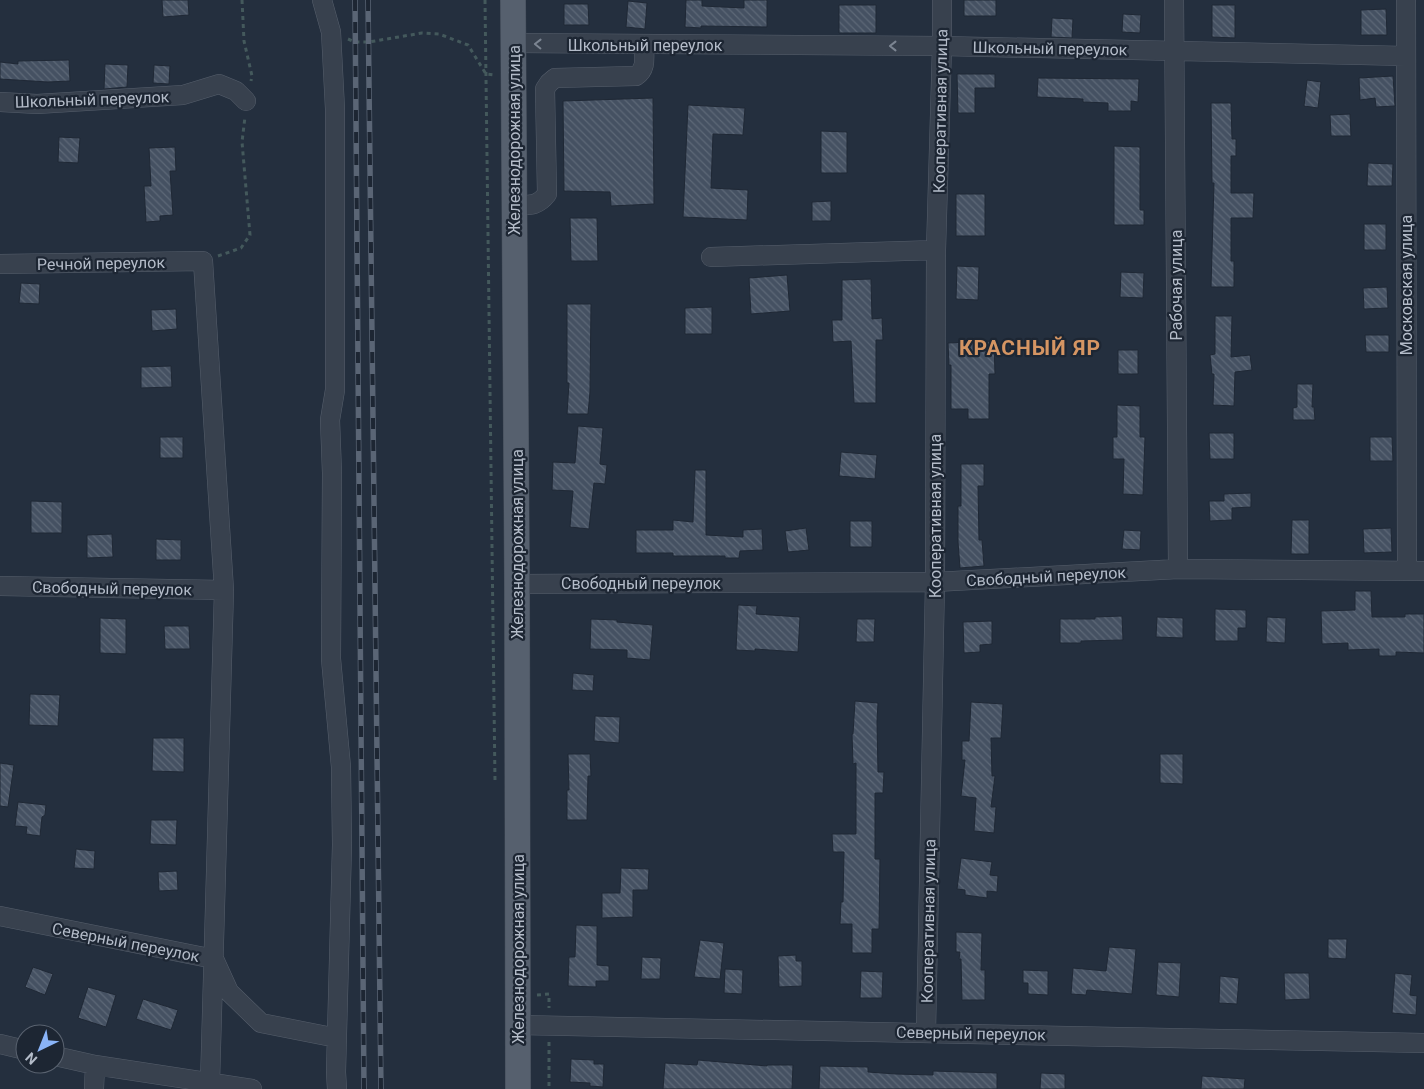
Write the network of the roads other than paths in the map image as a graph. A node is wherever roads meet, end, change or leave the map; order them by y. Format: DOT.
graph roads {
  1 [pos="322,0"];
  2 [pos="513,0"];
  3 [pos="942,0"];
  4 [pos="1174,0"];
  5 [pos="1406,0"];
  6 [pos="514,44"];
  7 [pos="644,45"];
  8 [pos="942,46"];
  9 [pos="1174,51"];
  10 [pos="1406,56"];
  11 [pos="246,101"];
  12 [pos="0,102"];
  13 [pos="514,205"];
  14 [pos="936,250"];
  15 [pos="711,257"];
  16 [pos="0,264"];
  17 [pos="1178,569"];
  18 [pos="1415,570"];
  19 [pos="935,582"];
  20 [pos="517,584"];
  21 [pos="0,586"];
  22 [pos="224,590"];
  23 [pos="0,916"];
  24 [pos="214,959"];
  25 [pos="518,1025"];
  26 [pos="926,1032"];
  27 [pos="337,1038"];
  28 [pos="1424,1043"];
  29 [pos="0,1044"];
  30 [pos="15,1048"];
  31 [pos="65,1058"];
  32 [pos="95,1065"];
  33 [pos="166,1082"];
  34 [pos="210,1083"];
  35 [pos="94,1089"];
  36 [pos="252,1089"];
  37 [pos="337,1089"];
  38 [pos="518,1089"];
  1 -- 27 [label="street"];
  2 -- 6 [label="main road, Железнодорожная улица"];
  3 -- 8 [label="street, Кооперативная улица"];
  4 -- 9 [label="street, Рабочая улица"];
  5 -- 10 [label="street, Московская улица"];
  7 -- 6 [label="street, Школьный переулок, one-way"];
  6 -- 13 [label="main road, Железнодорожная улица"];
  8 -- 7 [label="street, Школьный переулок, one-way"];
  7 -- 13 [label="street"];
  8 -- 9 [label="street, Школьный переулок"];
  8 -- 14 [label="street, Кооперативная улица"];
  9 -- 10 [label="street, Школьный переулок"];
  9 -- 17 [label="street, Рабочая улица"];
  10 -- 18 [label="street, Московская улица"];
  11 -- 12 [label="street, Школьный переулок"];
  13 -- 20 [label="main road, Железнодорожная улица"];
  14 -- 15 [label="street"];
  14 -- 19 [label="street, Кооперативная улица"];
  16 -- 22 [label="street, Речной переулок"];
  17 -- 18 [label="street, Свободный переулок"];
  17 -- 19 [label="street, Свободный переулок"];
  19 -- 20 [label="street, Свободный переулок"];
  19 -- 26 [label="street, Кооперативная улица"];
  20 -- 25 [label="main road, Железнодорожная улица"];
  21 -- 22 [label="street, Свободный переулок"];
  22 -- 24 [label="street"];
  23 -- 24 [label="street, Северный переулок"];
  24 -- 27 [label="street, Северный переулок"];
  24 -- 34 [label="street"];
  25 -- 26 [label="street, Северный переулок"];
  25 -- 38 [label="main road, Железнодорожная улица"];
  26 -- 28 [label="street, Северный переулок"];
  27 -- 37 [label="street"];
  29 -- 30 [label="street"];
  31 -- 32 [label="street"];
  32 -- 33 [label="street"];
  32 -- 35 [label="street"];
  33 -- 34 [label="street"];
  34 -- 36 [label="street"];
}
